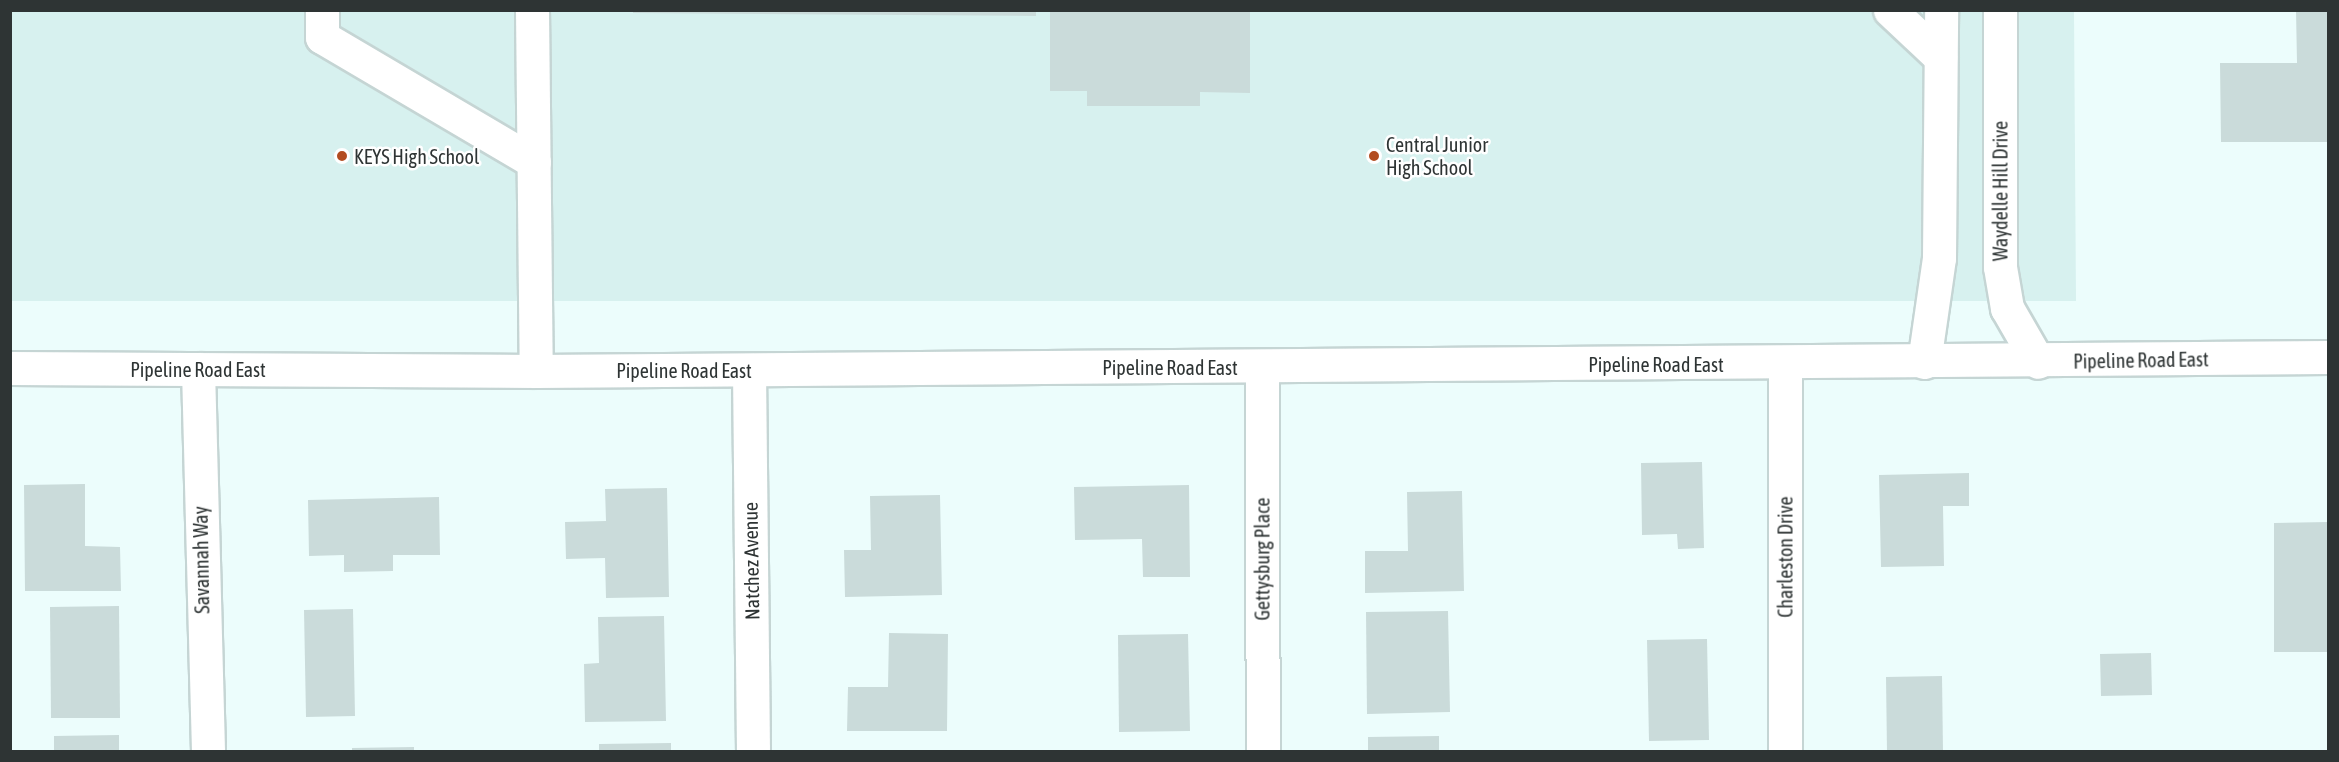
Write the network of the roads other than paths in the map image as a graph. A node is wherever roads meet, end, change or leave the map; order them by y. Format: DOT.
graph roads {
  1 [pos="322,10"];
  2 [pos="532,10"];
  3 [pos="1890,10"];
  4 [pos="1941,10"];
  5 [pos="2001,10"];
  6 [pos="1940,57"];
  7 [pos="534,162"];
  8 [pos="2328,357"];
  9 [pos="1924,362"];
  10 [pos="2038,362"];
  11 [pos="1785,363"];
  12 [pos="1262,366"];
  13 [pos="10,368"];
  14 [pos="198,369"];
  15 [pos="749,370"];
  16 [pos="536,371"];
  17 [pos="208,752"];
  18 [pos="753,752"];
  19 [pos="1263,752"];
  20 [pos="1785,752"];
  1 -- 7 [label="main road"];
  2 -- 7 [label="main road"];
  3 -- 6 [label="main road"];
  4 -- 6 [label="main road"];
  5 -- 10 [label="main road, Waydelle Hill Drive"];
  6 -- 9 [label="main road"];
  7 -- 16 [label="main road"];
  8 -- 10 [label="main road, Pipeline Road East"];
  9 -- 10 [label="main road, Pipeline Road East"];
  9 -- 11 [label="main road, Pipeline Road East"];
  11 -- 12 [label="main road, Pipeline Road East"];
  11 -- 20 [label="main road, Charleston Drive"];
  12 -- 15 [label="main road, Pipeline Road East"];
  12 -- 19 [label="main road, Gettysburg Place"];
  13 -- 14 [label="main road, Pipeline Road East"];
  14 -- 16 [label="main road, Pipeline Road East"];
  14 -- 17 [label="main road, Savannah Way"];
  15 -- 16 [label="main road, Pipeline Road East"];
  15 -- 18 [label="main road, Natchez Avenue"];
}
